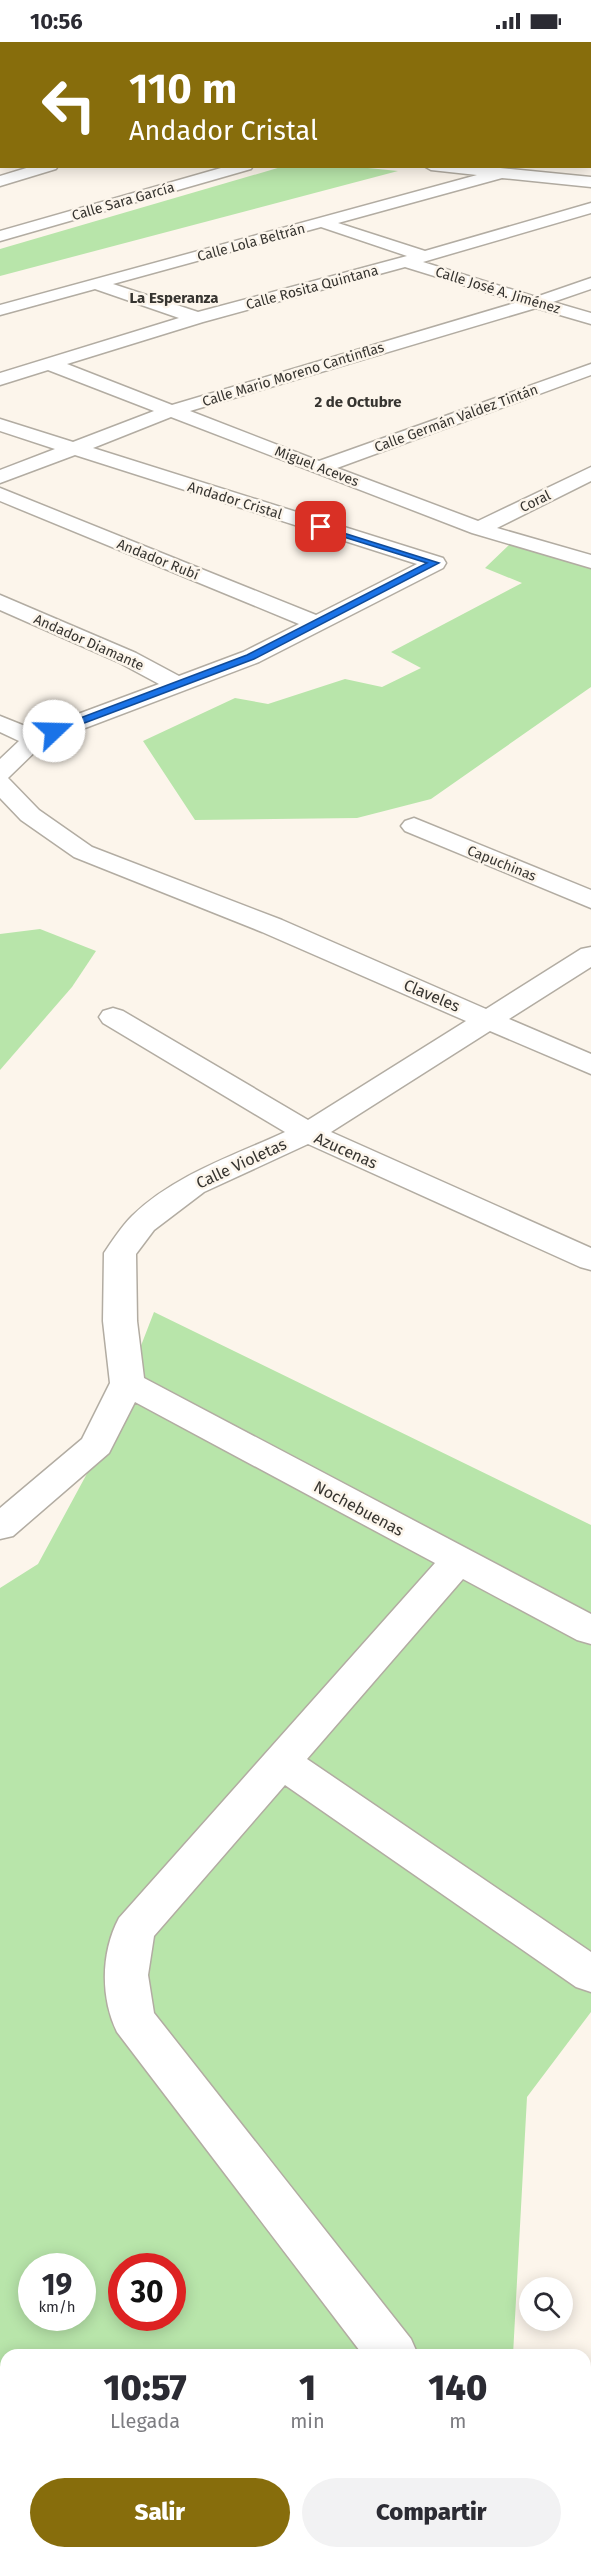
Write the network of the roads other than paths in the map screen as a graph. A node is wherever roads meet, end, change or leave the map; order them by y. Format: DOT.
graph roads {
  1 [pos="44,168"];
  2 [pos="239,168"];
  3 [pos="451,168"];
  4 [pos="502,173"];
  5 [pos="0,181"];
  6 [pos="591,182"];
  7 [pos="591,208"];
  8 [pos="323,223"];
  9 [pos="5,232"];
  10 [pos="423,256"];
  11 [pos="405,262"];
  12 [pos="591,283"];
  13 [pos="96,284"];
  14 [pos="537,302"];
  15 [pos="0,310"];
  16 [pos="197,318"];
  17 [pos="591,319"];
  18 [pos="46,363"];
  19 [pos="591,369"];
  20 [pos="0,379"];
  21 [pos="171,411"];
  22 [pos="0,425"];
  23 [pos="70,448"];
  24 [pos="320,467"];
  25 [pos="591,473"];
  26 [pos="0,477"];
  27 [pos="0,494"];
  28 [pos="479,529"];
  29 [pos="591,562"];
  30 [pos="0,602"];
  31 [pos="317,623"];
  32 [pos="178,685"];
  33 [pos="0,723"];
  34 [pos="34,739"];
  35 [pos="0,773"];
  36 [pos="0,784"];
  37 [pos="414,826"];
  38 [pos="591,900"];
  39 [pos="591,955"];
  40 [pos="112,1017"];
  41 [pos="488,1020"];
  42 [pos="591,1065"];
  43 [pos="308,1133"];
  44 [pos="591,1260"];
  45 [pos="127,1383"];
  46 [pos="0,1527"];
  47 [pos="458,1561"];
  48 [pos="591,1631"];
  49 [pos="283,1763"];
  50 [pos="591,1975"];
  51 [pos="388,2349"];
  1 -- 5 [label="street"];
  2 -- 9 [label="street, Calle Sara García"];
  3 -- 4 [label="street"];
  4 -- 6 [label="street"];
  4 -- 8 [label="street, Calle Lola Beltrán"];
  7 -- 10 [label="street, Calle Rosita Quintana"];
  8 -- 10 [label="street, Calle José A. Jiménez"];
  8 -- 13 [label="street, Calle Lola Beltrán"];
  10 -- 11 [label="street, Calle Rosita Quintana"];
  11 -- 14 [label="street, Calle José A. Jiménez"];
  11 -- 16 [label="street, Calle Rosita Quintana"];
  12 -- 14 [label="street, Calle Mario Moreno Cantinflas"];
  13 -- 15 [label="street, Calle Lola Beltrán"];
  13 -- 16 [label="street"];
  14 -- 17 [label="street, Calle José A. Jiménez"];
  14 -- 21 [label="street, Calle Mario Moreno Cantinflas"];
  16 -- 18 [label="street, Calle Rosita Quintana"];
  18 -- 20 [label="street, Calle Rosita Quintana"];
  18 -- 21 [label="street, Miguel Aceves"];
  19 -- 24 [label="street, Calle Germán Valdez Tintán"];
  21 -- 23 [label="street, Calle Mario Moreno Cantinflas"];
  21 -- 24 [label="street, Miguel Aceves"];
  22 -- 23 [label="street, Andador Cristal"];
  23 -- 26 [label="street, Calle Mario Moreno Cantinflas"];
  23 -- 31 [label="street, Andador Cristal"];
  24 -- 28 [label="street, Miguel Aceves"];
  25 -- 28 [label="street, Coral"];
  27 -- 31 [label="street, Andador Rubí"];
  28 -- 29 [label="street, Miguel Aceves"];
  30 -- 32 [label="street, Andador Diamante"];
  31 -- 32 [label="street"];
  32 -- 34 [label="street"];
  33 -- 34 [label="street"];
  34 -- 35 [label="street"];
  36 -- 41 [label="street, Claveles"];
  37 -- 38 [label="street, Capuchinas"];
  39 -- 41 [label="street, Calle Violetas"];
  40 -- 43 [label="street, Azucenas"];
  41 -- 42 [label="street, Claveles"];
  41 -- 43 [label="street, Calle Violetas"];
  43 -- 44 [label="street, Azucenas"];
  43 -- 45 [label="street, Calle Violetas"];
  45 -- 46 [label="street"];
  45 -- 47 [label="street, Nochebuenas"];
  47 -- 48 [label="street, Nochebuenas"];
  47 -- 49 [label="street"];
  49 -- 50 [label="street"];
  49 -- 51 [label="street"];
}
